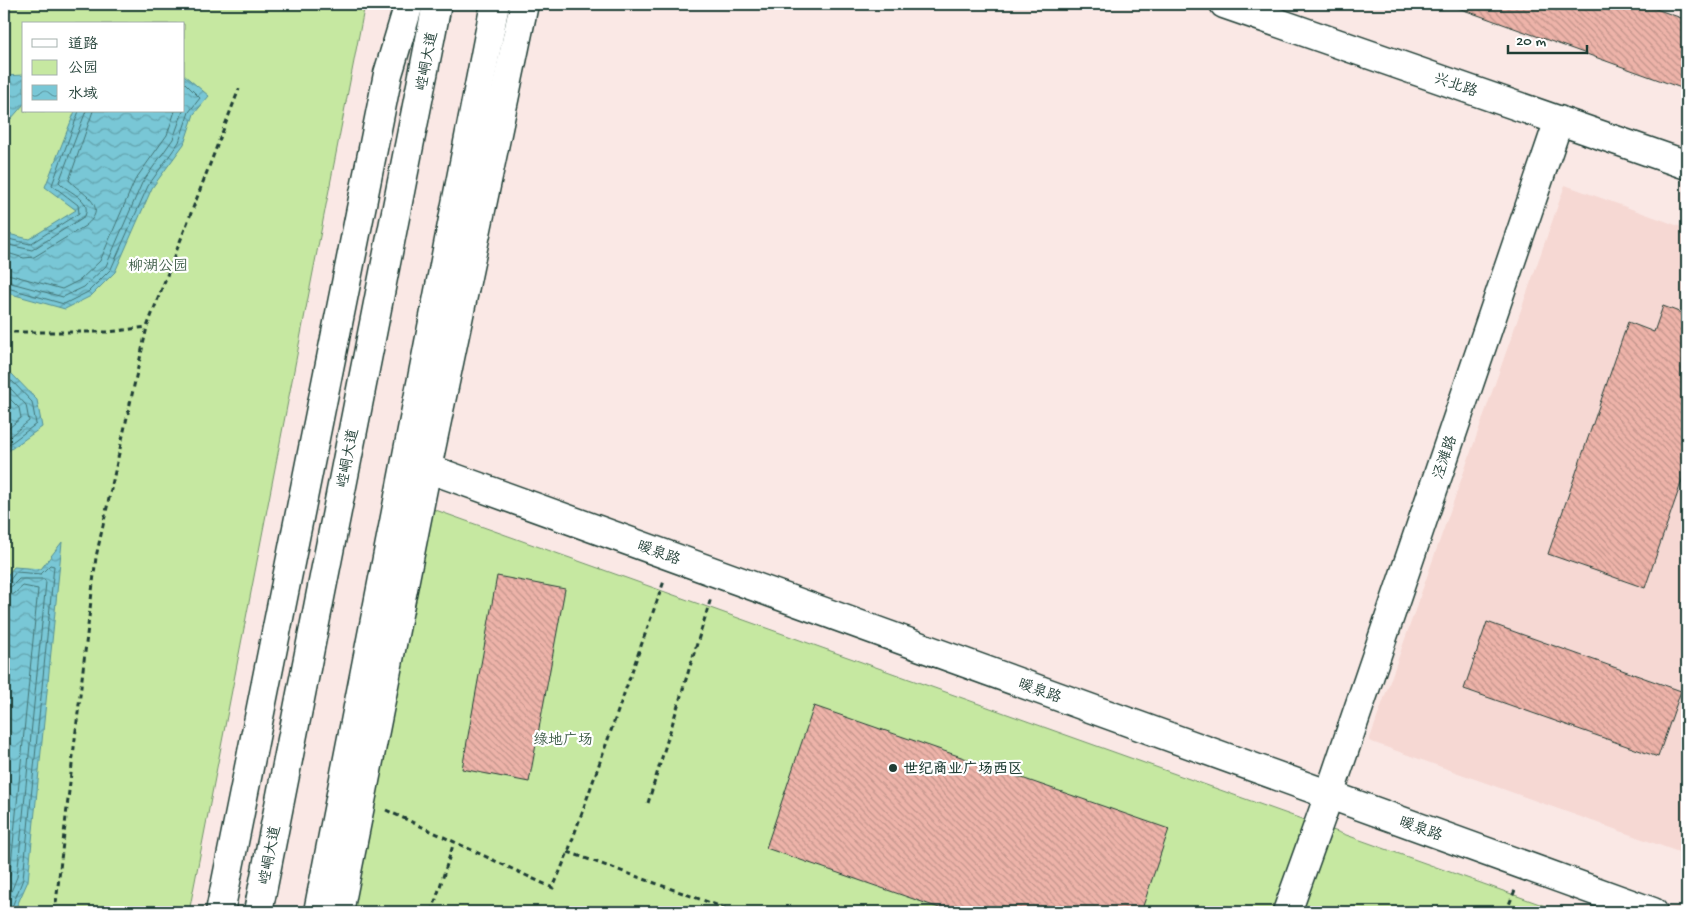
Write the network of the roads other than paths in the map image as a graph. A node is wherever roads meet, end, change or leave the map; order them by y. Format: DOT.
graph roads {
  1 [pos="409,4"];
  2 [pos="437,4"];
  3 [pos="495,4"];
  4 [pos="524,4"];
  5 [pos="1224,4"];
  6 [pos="1559,120"];
  7 [pos="1687,165"];
  8 [pos="427,468"];
  9 [pos="1329,795"];
  10 [pos="220,912"];
  11 [pos="258,912"];
  12 [pos="318,912"];
  13 [pos="339,912"];
  14 [pos="1287,912"];
  15 [pos="1653,912"];
  1 -- 10 [label="street"];
  2 -- 11 [label="street, 崆峒大道"];
  3 -- 12 [label="street"];
  4 -- 8 [label="street"];
  5 -- 6 [label="street, 兴北路"];
  6 -- 7 [label="street, 兴北路"];
  6 -- 9 [label="street, 泾滩路"];
  8 -- 9 [label="street, 暖泉路"];
  8 -- 13 [label="street"];
  9 -- 14 [label="street, 泾滩路"];
  9 -- 15 [label="street, 暖泉路"];
}
